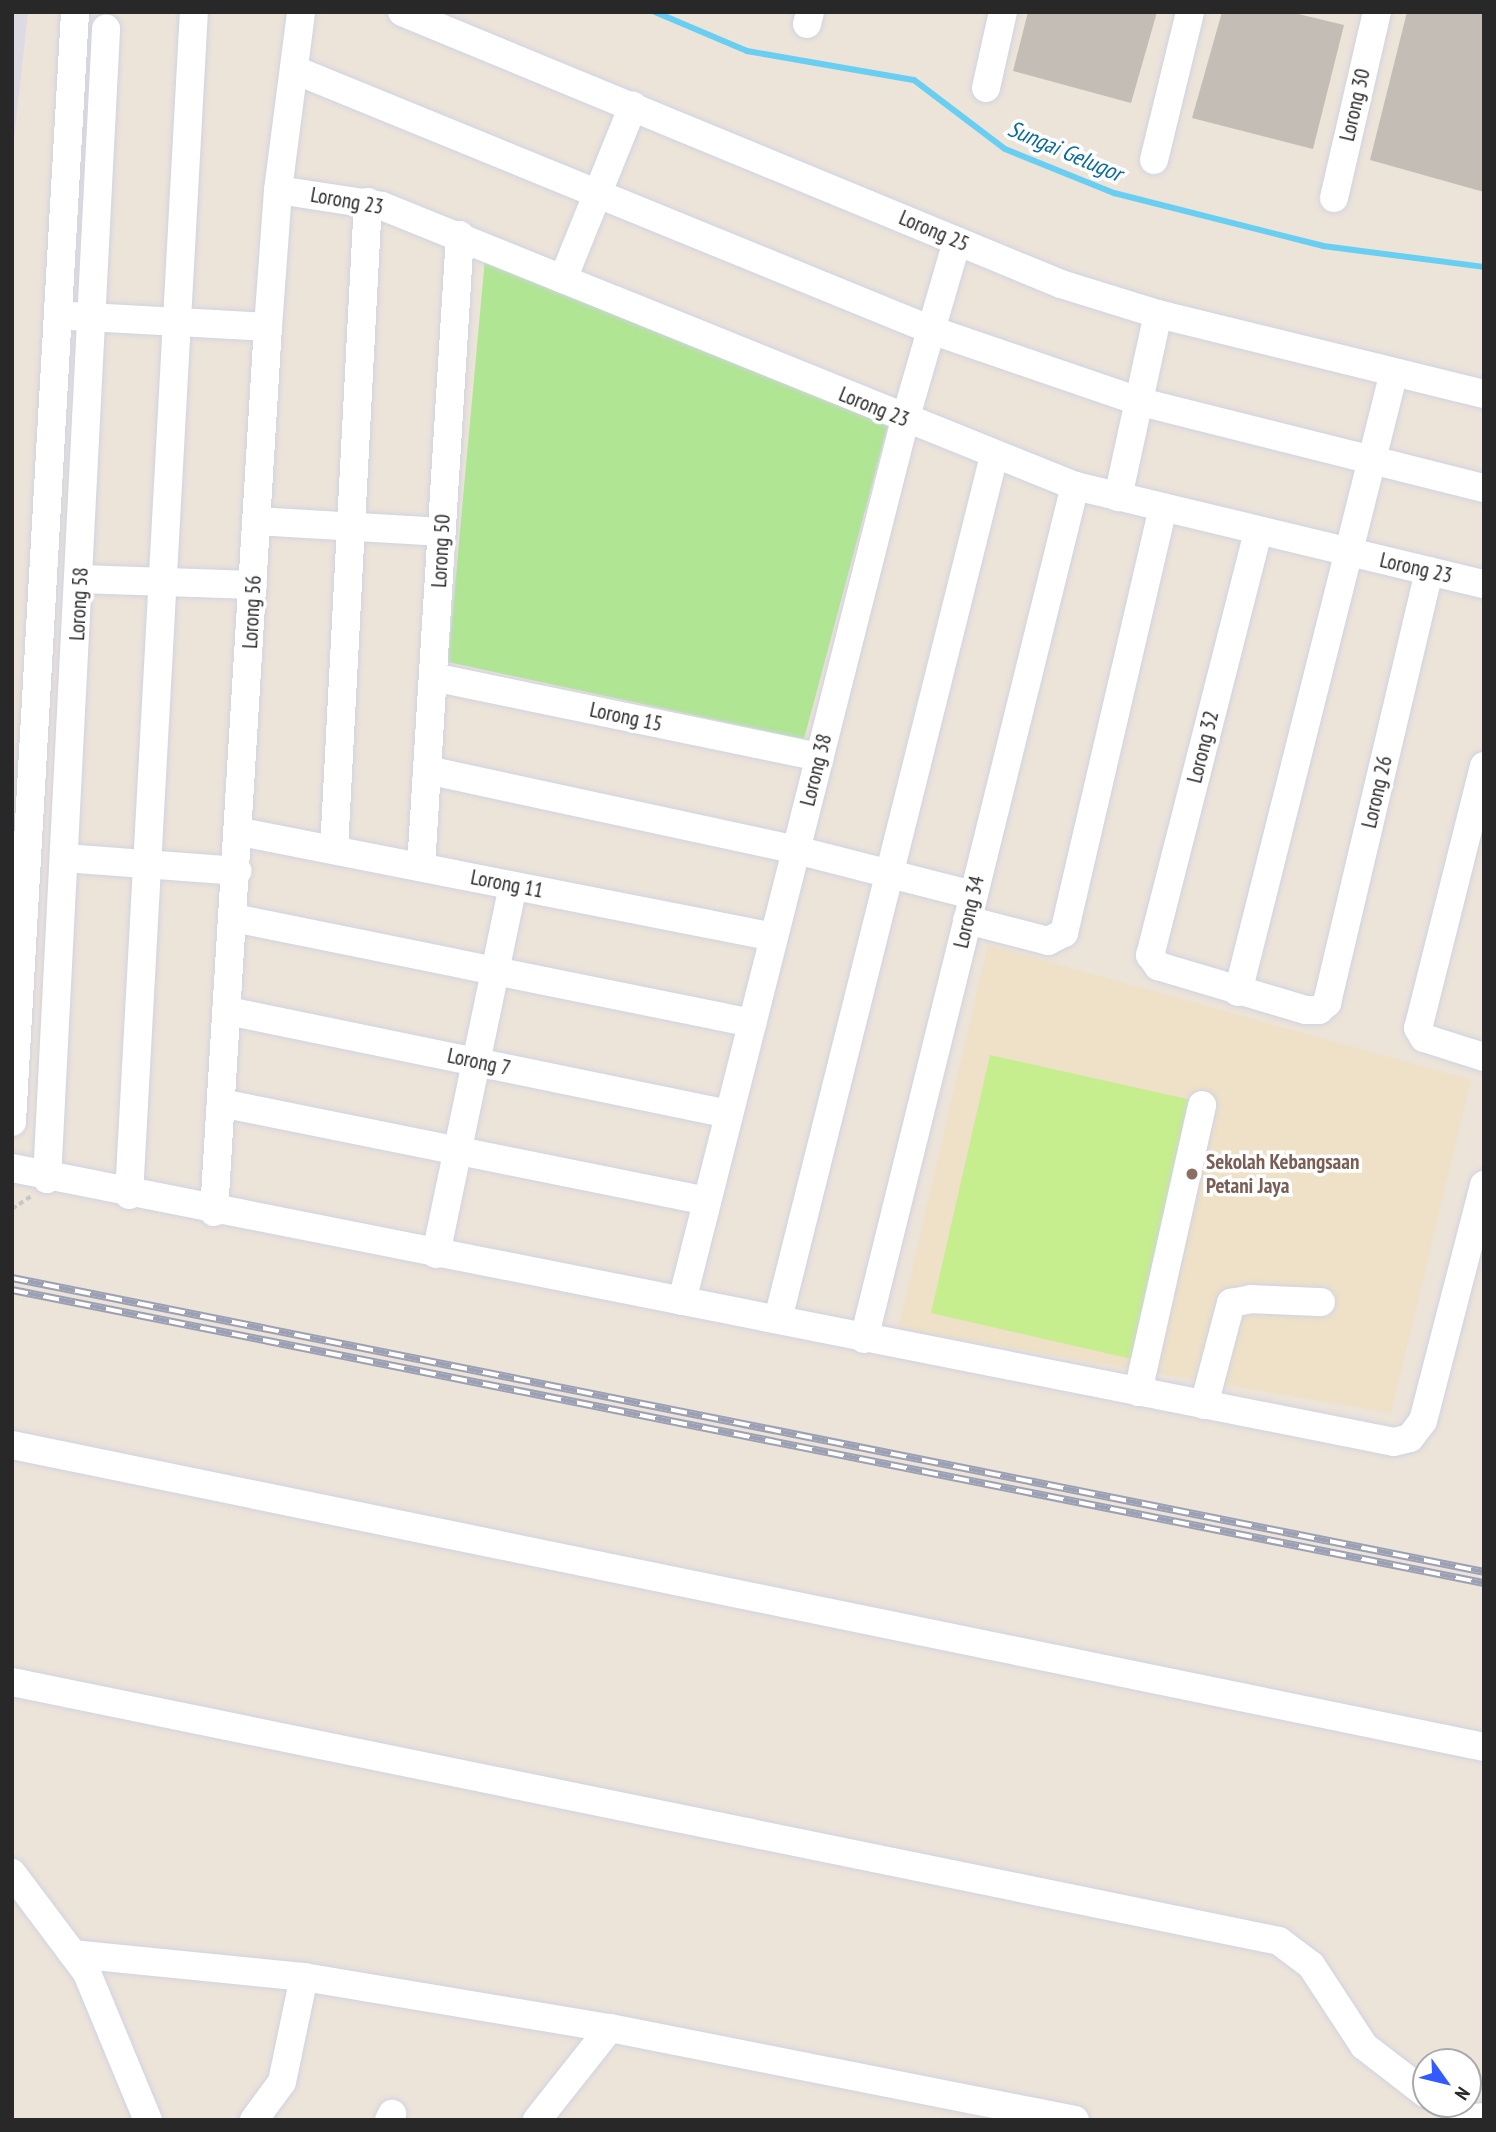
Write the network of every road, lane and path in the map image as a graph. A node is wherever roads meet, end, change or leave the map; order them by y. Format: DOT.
graph roads {
  1 [pos="75,12"];
  2 [pos="194,12"];
  3 [pos="301,12"];
  4 [pos="402,12"];
  5 [pos="1003,12"];
  6 [pos="1190,12"];
  7 [pos="1377,12"];
  8 [pos="106,29"];
  9 [pos="295,70"];
  10 [pos="986,88"];
  11 [pos="633,106"];
  12 [pos="69,107"];
  13 [pos="102,109"];
  14 [pos="1154,160"];
  15 [pos="278,190"];
  16 [pos="598,191"];
  17 [pos="1334,198"];
  18 [pos="368,202"];
  19 [pos="460,235"];
  20 [pos="957,241"];
  21 [pos="563,279"];
  22 [pos="1158,314"];
  23 [pos="55,316"];
  24 [pos="88,317"];
  25 [pos="180,322"];
  26 [pos="268,327"];
  27 [pos="931,330"];
  28 [pos="1394,372"];
  29 [pos="1484,394"];
  30 [pos="1141,402"];
  31 [pos="905,419"];
  32 [pos="994,456"];
  33 [pos="1373,461"];
  34 [pos="1075,486"];
  35 [pos="1484,488"];
  36 [pos="1118,497"];
  37 [pos="1163,509"];
  38 [pos="257,521"];
  39 [pos="352,526"];
  40 [pos="442,532"];
  41 [pos="1258,533"];
  42 [pos="1351,553"];
  43 [pos="1429,571"];
  44 [pos="80,579"];
  45 [pos="164,582"];
  46 [pos="1484,584"];
  47 [pos="253,585"];
  48 [pos="433,677"];
  49 [pos="820,757"];
  50 [pos="1484,766"];
  51 [pos="427,770"];
  52 [pos="241,832"];
  53 [pos="334,850"];
  54 [pos="796,850"];
  55 [pos="65,858"];
  56 [pos="148,864"];
  57 [pos="421,867"];
  58 [pos="238,871"];
  59 [pos="890,873"];
  60 [pos="513,886"];
  61 [pos="970,908"];
  62 [pos="234,918"];
  63 [pos="774,937"];
  64 [pos="495,970"];
  65 [pos="1238,992"];
  66 [pos="228,1011"];
  67 [pos="752,1023"];
  68 [pos="1484,1057"];
  69 [pos="476,1062"];
  70 [pos="221,1103"];
  71 [pos="1202,1105"];
  72 [pos="729,1114"];
  73 [pos="12,1122"];
  74 [pos="458,1150"];
  75 [pos="12,1168"];
  76 [pos="47,1179"];
  77 [pos="1484,1185"];
  78 [pos="129,1195"];
  79 [pos="707,1201"];
  80 [pos="214,1212"];
  81 [pos="436,1254"];
  82 [pos="1475,1258"];
  83 [pos="682,1301"];
  84 [pos="1321,1302"];
  85 [pos="778,1319"];
  86 [pos="864,1339"];
  87 [pos="1138,1392"];
  88 [pos="1204,1405"];
  89 [pos="12,1445"];
  90 [pos="12,1682"];
  91 [pos="1484,1747"];
  92 [pos="12,1873"];
  93 [pos="73,1954"];
  94 [pos="304,1977"];
  95 [pos="610,2028"];
  96 [pos="1412,2083"];
  97 [pos="1484,2117"];
  98 [pos="148,2120"];
  99 [pos="254,2120"];
  100 [pos="537,2120"];
  101 [pos="1075,2120"];
  102 [pos="1456,2120"];
  1 -- 12 [label="street"];
  2 -- 25 [label="street"];
  3 -- 9 [label="street, Lorong 56"];
  4 -- 11 [label="street, Lorong 25"];
  5 -- 10 [label="street"];
  6 -- 14 [label="street"];
  7 -- 17 [label="street, Lorong 30"];
  8 -- 13 [label="street, Lorong 58"];
  9 -- 15 [label="street, Lorong 56"];
  9 -- 16 [label="street"];
  11 -- 16 [label="street"];
  11 -- 20 [label="street, Lorong 25"];
  12 -- 13 [label="street"];
  12 -- 23 [label="street"];
  13 -- 24 [label="street, Lorong 58"];
  15 -- 18 [label="street, Lorong 23"];
  15 -- 26 [label="street, Lorong 56"];
  16 -- 21 [label="street"];
  16 -- 27 [label="street"];
  18 -- 19 [label="street, Lorong 23"];
  18 -- 39 [label="street"];
  19 -- 21 [label="street, Lorong 23"];
  19 -- 40 [label="street, Lorong 50"];
  20 -- 22 [label="street, Lorong 25"];
  20 -- 27 [label="street, Lorong 38"];
  21 -- 31 [label="street, Lorong 23"];
  22 -- 28 [label="street, Lorong 25"];
  22 -- 30 [label="street"];
  23 -- 24 [label="street"];
  23 -- 73 [label="street"];
  24 -- 25 [label="street"];
  24 -- 44 [label="street, Lorong 58"];
  25 -- 26 [label="street"];
  25 -- 45 [label="street"];
  26 -- 38 [label="street, Lorong 56"];
  27 -- 30 [label="street"];
  27 -- 31 [label="street, Lorong 38"];
  28 -- 29 [label="street, Lorong 25"];
  28 -- 33 [label="street"];
  30 -- 33 [label="street"];
  30 -- 36 [label="street"];
  31 -- 32 [label="street, Lorong 23"];
  31 -- 49 [label="street, Lorong 38"];
  32 -- 34 [label="street, Lorong 23"];
  32 -- 59 [label="street"];
  33 -- 35 [label="street"];
  33 -- 42 [label="street"];
  34 -- 36 [label="street, Lorong 23"];
  34 -- 61 [label="street, Lorong 34"];
  36 -- 37 [label="street, Lorong 23"];
  37 -- 41 [label="street, Lorong 23"];
  37 -- 61 [label="street"];
  38 -- 39 [label="street"];
  38 -- 47 [label="street, Lorong 56"];
  39 -- 40 [label="street"];
  39 -- 53 [label="street"];
  40 -- 48 [label="street, Lorong 50"];
  41 -- 42 [label="street, Lorong 23"];
  41 -- 65 [label="street, Lorong 32"];
  42 -- 43 [label="street, Lorong 23"];
  42 -- 65 [label="street"];
  43 -- 46 [label="street, Lorong 23"];
  43 -- 65 [label="street, Lorong 26"];
  44 -- 45 [label="street"];
  44 -- 55 [label="street, Lorong 58"];
  45 -- 47 [label="street"];
  45 -- 56 [label="street"];
  47 -- 52 [label="street, Lorong 56"];
  48 -- 49 [label="street, Lorong 15"];
  48 -- 51 [label="street, Lorong 50"];
  49 -- 54 [label="street, Lorong 38"];
  50 -- 68 [label="street"];
  51 -- 54 [label="street"];
  51 -- 57 [label="street, Lorong 50"];
  52 -- 53 [label="street, Lorong 11"];
  52 -- 58 [label="street, Lorong 56"];
  53 -- 57 [label="street, Lorong 11"];
  54 -- 59 [label="street"];
  54 -- 63 [label="street, Lorong 38"];
  55 -- 56 [label="street"];
  55 -- 76 [label="street, Lorong 58"];
  56 -- 58 [label="street"];
  56 -- 78 [label="street"];
  57 -- 60 [label="street, Lorong 11"];
  58 -- 62 [label="street, Lorong 56"];
  59 -- 61 [label="street"];
  59 -- 85 [label="street"];
  60 -- 63 [label="street, Lorong 11"];
  60 -- 64 [label="street"];
  61 -- 86 [label="street, Lorong 34"];
  62 -- 64 [label="street"];
  62 -- 66 [label="street, Lorong 56"];
  63 -- 67 [label="street, Lorong 38"];
  64 -- 67 [label="street"];
  64 -- 69 [label="street"];
  66 -- 69 [label="street, Lorong 7"];
  66 -- 70 [label="street, Lorong 56"];
  67 -- 72 [label="street, Lorong 38"];
  69 -- 72 [label="street, Lorong 7"];
  69 -- 74 [label="street"];
  70 -- 74 [label="street"];
  70 -- 80 [label="street, Lorong 56"];
  71 -- 87 [label="street"];
  72 -- 79 [label="street, Lorong 38"];
  74 -- 79 [label="street"];
  74 -- 81 [label="street"];
  75 -- 76 [label="street"];
  76 -- 78 [label="street"];
  77 -- 82 [label="street"];
  78 -- 80 [label="street"];
  79 -- 83 [label="street, Lorong 38"];
  80 -- 81 [label="street"];
  81 -- 83 [label="street"];
  82 -- 88 [label="street"];
  83 -- 85 [label="street"];
  84 -- 88 [label="street"];
  85 -- 86 [label="street"];
  86 -- 87 [label="street"];
  87 -- 88 [label="street"];
  89 -- 91 [label="street"];
  90 -- 96 [label="street"];
  92 -- 93 [label="street"];
  93 -- 94 [label="street"];
  93 -- 98 [label="street"];
  94 -- 95 [label="street"];
  94 -- 99 [label="street"];
  95 -- 100 [label="street"];
  95 -- 101 [label="street"];
  97 -- 102 [label="street"];
}
